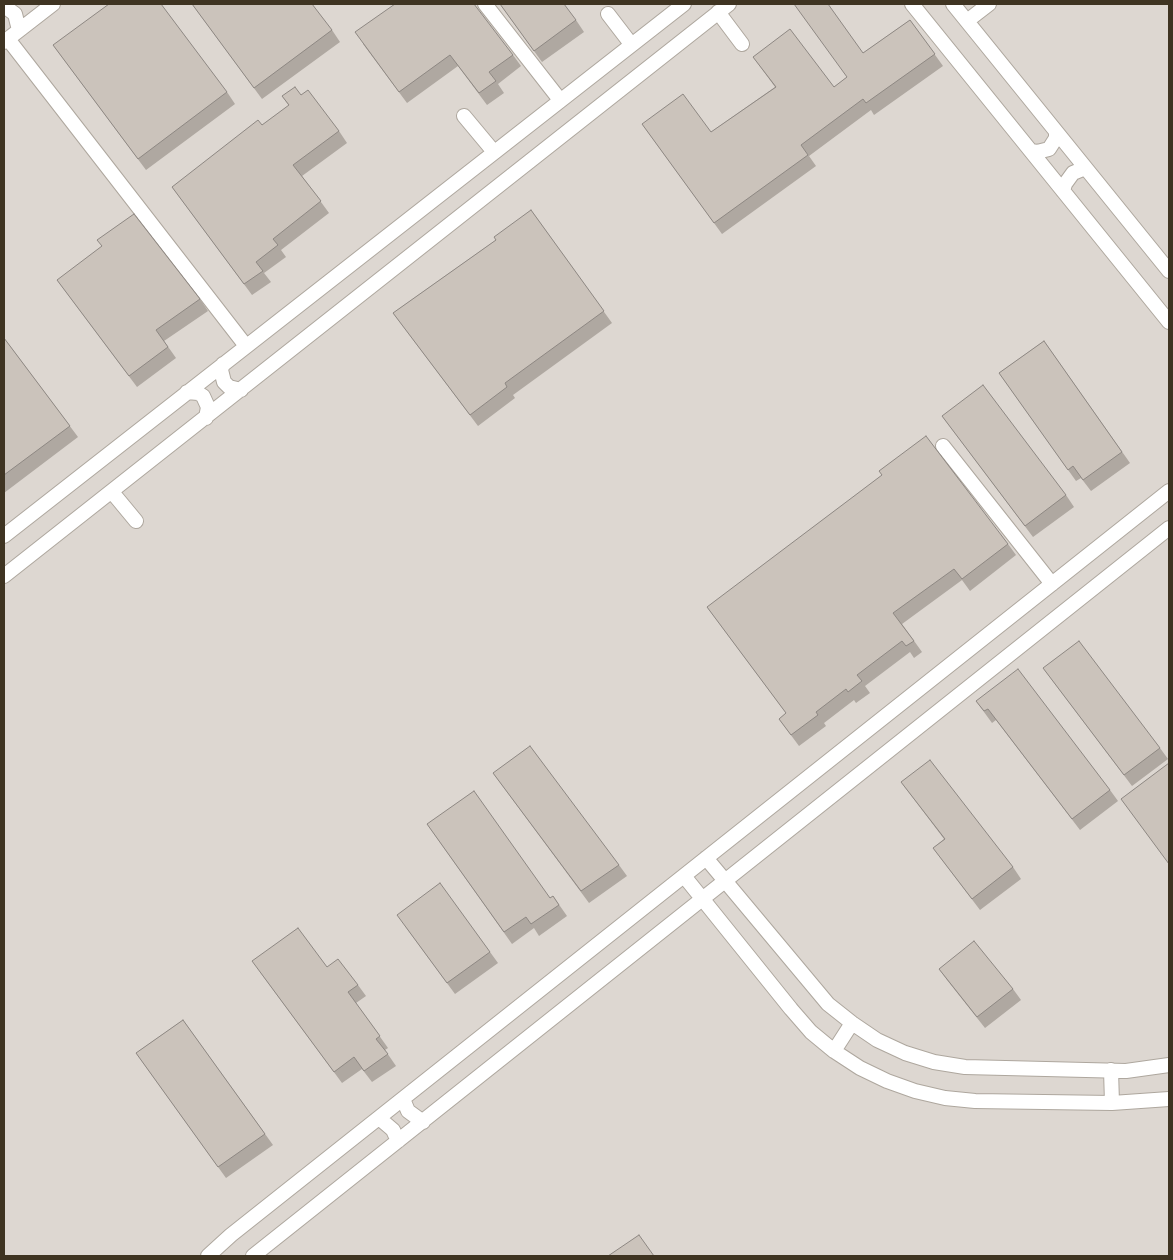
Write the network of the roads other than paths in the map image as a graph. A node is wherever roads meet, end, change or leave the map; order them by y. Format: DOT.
graph roads {
  1 [pos="51,4"];
  2 [pos="485,4"];
  3 [pos="684,4"];
  4 [pos="912,4"];
  5 [pos="953,4"];
  6 [pos="989,4"];
  7 [pos="4,6"];
  8 [pos="723,8"];
  9 [pos="608,14"];
  10 [pos="967,21"];
  11 [pos="10,37"];
  12 [pos="632,44"];
  13 [pos="742,44"];
  14 [pos="560,100"];
  15 [pos="464,116"];
  16 [pos="1056,132"];
  17 [pos="1030,151"];
  18 [pos="494,152"];
  19 [pos="1086,168"];
  20 [pos="1063,191"];
  21 [pos="1169,271"];
  22 [pos="1169,322"];
  23 [pos="246,346"];
  24 [pos="223,364"];
  25 [pos="241,390"];
  26 [pos="187,392"];
  27 [pos="206,418"];
  28 [pos="943,446"];
  29 [pos="1169,491"];
  30 [pos="112,492"];
  31 [pos="136,521"];
  32 [pos="1169,528"];
  33 [pos="4,536"];
  34 [pos="4,576"];
  35 [pos="1052,584"];
  36 [pos="706,858"];
  37 [pos="684,876"];
  38 [pos="725,881"];
  39 [pos="702,899"];
  40 [pos="852,1023"];
  41 [pos="834,1051"];
  42 [pos="1169,1065"];
  43 [pos="1111,1070"];
  44 [pos="403,1099"];
  45 [pos="1169,1099"];
  46 [pos="1112,1103"];
  47 [pos="379,1118"];
  48 [pos="423,1122"];
  49 [pos="398,1141"];
  50 [pos="208,1256"];
  51 [pos="254,1256"];
  1 -- 11 [label="lane"];
  2 -- 14 [label="lane"];
  3 -- 12 [label="lane"];
  4 -- 17 [label="lane"];
  5 -- 10 [label="lane"];
  6 -- 10 [label="lane"];
  7 -- 11 [label="lane"];
  8 -- 13 [label="lane"];
  8 -- 25 [label="lane"];
  9 -- 12 [label="lane"];
  10 -- 16 [label="lane"];
  11 -- 23 [label="lane"];
  12 -- 14 [label="lane"];
  14 -- 18 [label="lane"];
  15 -- 18 [label="lane"];
  16 -- 17 [label="lane"];
  16 -- 19 [label="lane"];
  17 -- 20 [label="lane"];
  18 -- 23 [label="lane"];
  19 -- 20 [label="lane"];
  19 -- 21 [label="lane"];
  20 -- 22 [label="lane"];
  23 -- 24 [label="lane"];
  24 -- 25 [label="lane"];
  24 -- 26 [label="lane"];
  25 -- 27 [label="lane"];
  26 -- 27 [label="lane"];
  26 -- 33 [label="lane"];
  27 -- 30 [label="lane"];
  28 -- 35 [label="lane"];
  29 -- 35 [label="lane"];
  30 -- 31 [label="lane"];
  30 -- 34 [label="lane"];
  32 -- 38 [label="lane"];
  35 -- 36 [label="lane"];
  36 -- 37 [label="lane"];
  36 -- 38 [label="lane"];
  37 -- 39 [label="lane"];
  37 -- 44 [label="lane"];
  38 -- 39 [label="lane"];
  38 -- 40 [label="lane"];
  39 -- 41 [label="lane"];
  39 -- 48 [label="lane"];
  40 -- 41 [label="lane"];
  40 -- 43 [label="lane"];
  41 -- 46 [label="lane"];
  42 -- 43 [label="lane"];
  43 -- 46 [label="lane"];
  44 -- 47 [label="lane"];
  44 -- 48 [label="lane"];
  45 -- 46 [label="lane"];
  47 -- 49 [label="lane"];
  47 -- 50 [label="lane"];
  48 -- 49 [label="lane"];
  49 -- 51 [label="lane"];
}
